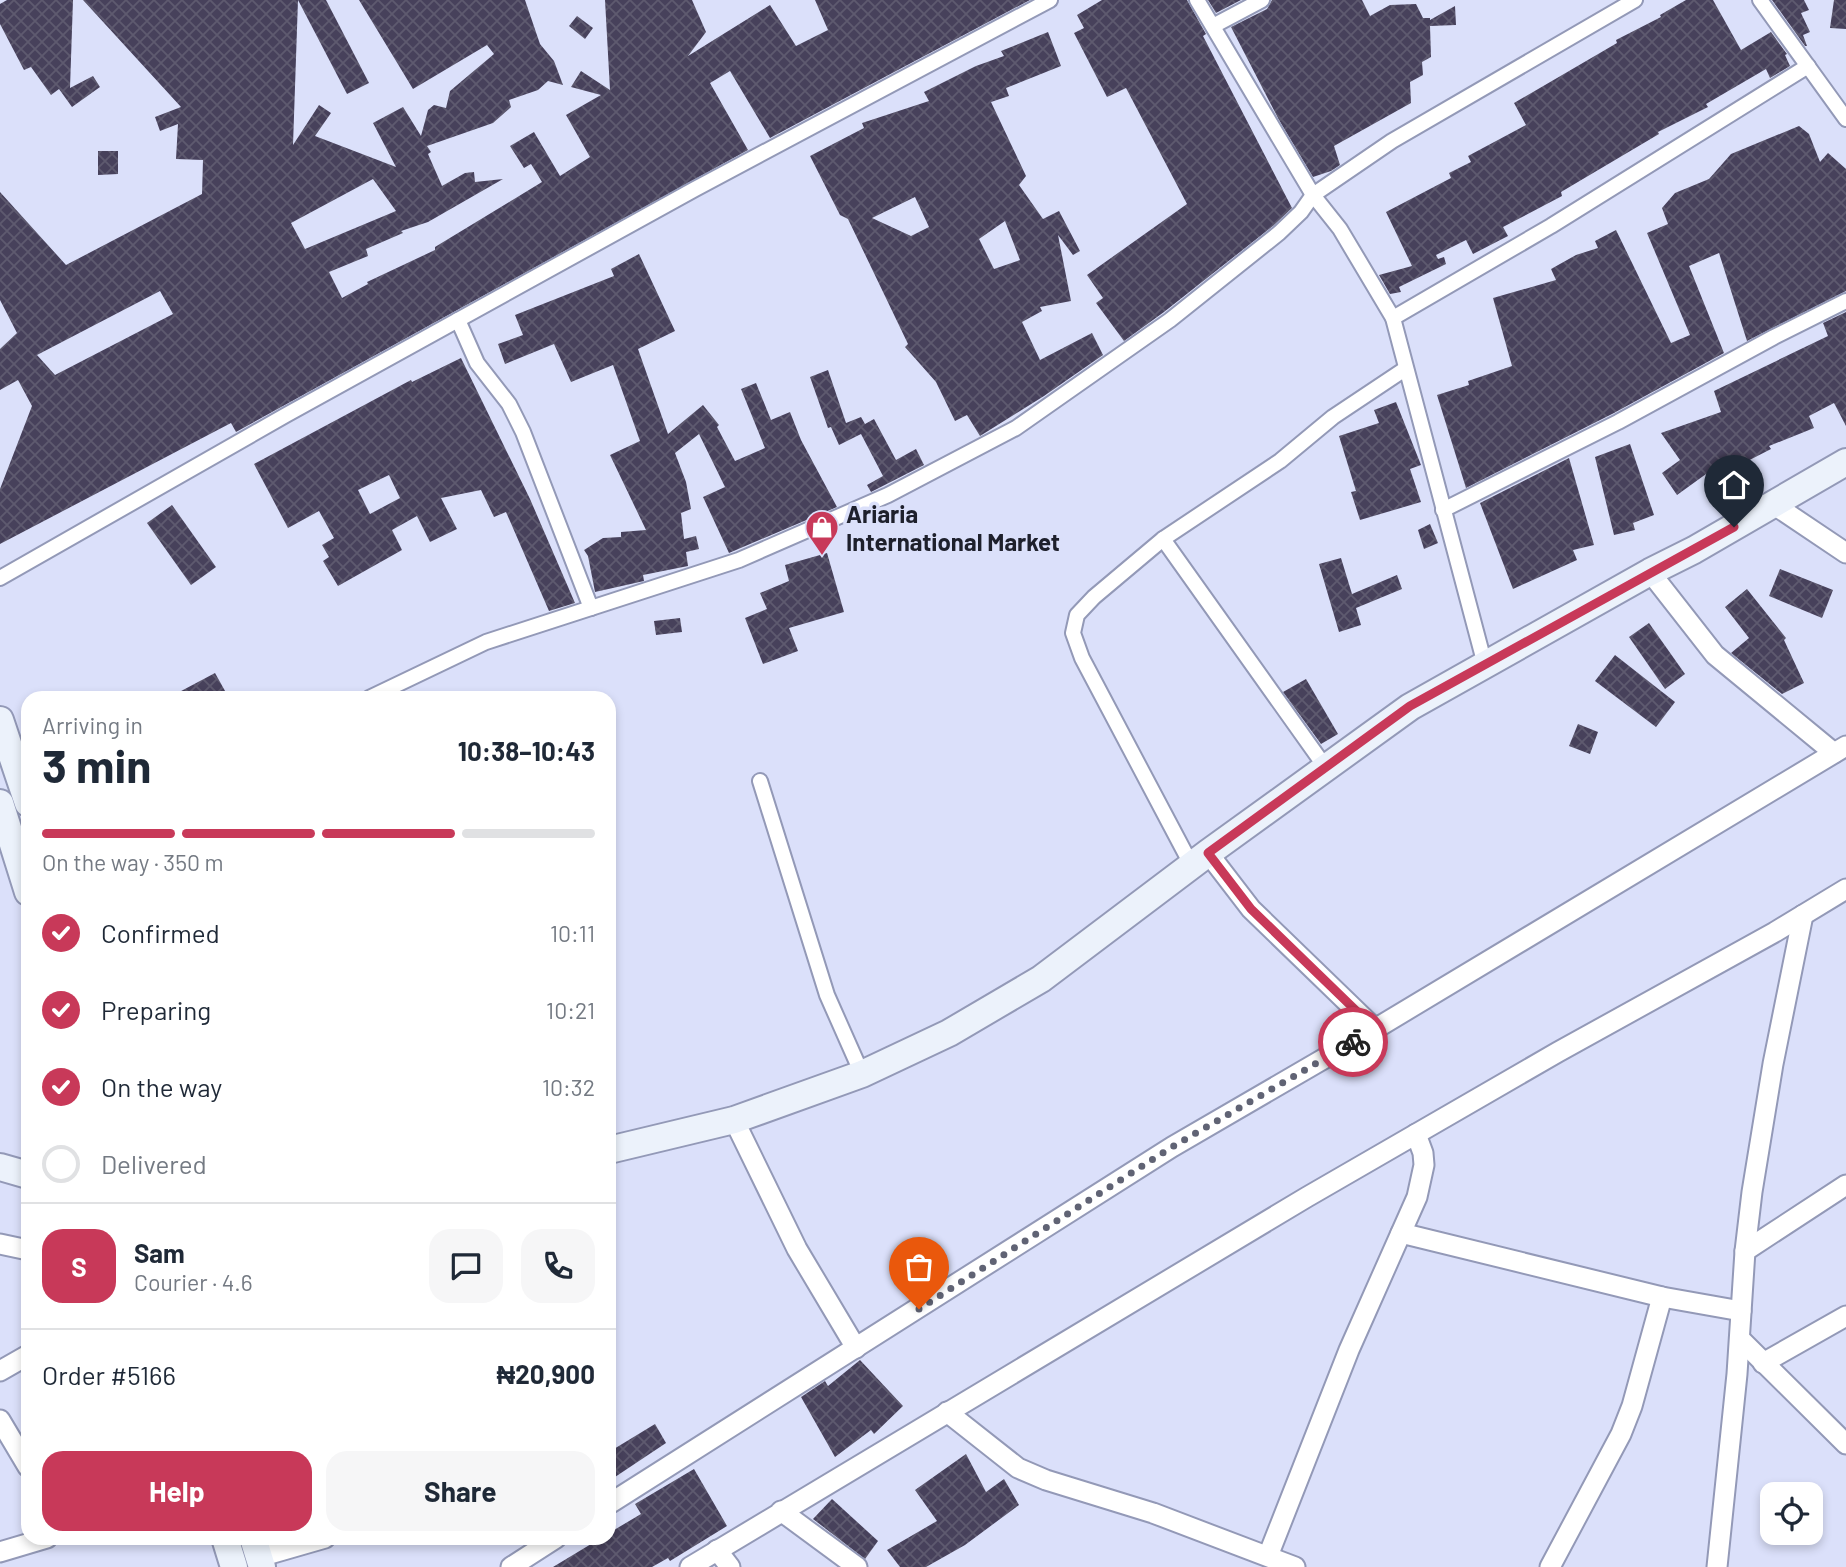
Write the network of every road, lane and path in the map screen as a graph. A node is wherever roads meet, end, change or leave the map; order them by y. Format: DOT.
graph roads {
  1 [pos="1050,0"];
  2 [pos="1197,0"];
  3 [pos="1262,0"];
  4 [pos="1635,0"];
  5 [pos="1760,0"];
  6 [pos="1213,26"];
  7 [pos="1808,66"];
  8 [pos="1846,119"];
  9 [pos="1313,195"];
  10 [pos="1846,301"];
  11 [pos="1393,318"];
  12 [pos="458,320"];
  13 [pos="1405,369"];
  14 [pos="1846,462"];
  15 [pos="1773,505"];
  16 [pos="1443,510"];
  17 [pos="1163,539"];
  18 [pos="1846,553"];
  19 [pos="1650,572"];
  20 [pos="0,578"];
  21 [pos="591,608"];
  22 [pos="1485,665"];
  23 [pos="384,691"];
  24 [pos="0,720"];
  25 [pos="1840,749"];
  26 [pos="1326,768"];
  27 [pos="760,781"];
  28 [pos="21,782"];
  29 [pos="0,803"];
  30 [pos="1200,859"];
  31 [pos="21,870"];
  32 [pos="1846,889"];
  33 [pos="1803,915"];
  34 [pos="1375,1029"];
  35 [pos="862,1074"];
  36 [pos="733,1121"];
  37 [pos="1416,1134"];
  38 [pos="616,1148"];
  39 [pos="0,1167"];
  40 [pos="21,1173"];
  41 [pos="1846,1185"];
  42 [pos="1401,1233"];
  43 [pos="0,1244"];
  44 [pos="21,1248"];
  45 [pos="1745,1251"];
  46 [pos="1662,1297"];
  47 [pos="1741,1311"];
  48 [pos="1846,1316"];
  49 [pos="1740,1339"];
  50 [pos="856,1348"];
  51 [pos="21,1358"];
  52 [pos="1763,1363"];
  53 [pos="0,1371"];
  54 [pos="947,1412"];
  55 [pos="0,1420"];
  56 [pos="1846,1444"];
  57 [pos="21,1455"];
  58 [pos="616,1500"];
  59 [pos="781,1511"];
  60 [pos="24,1545"];
  61 [pos="227,1545"];
  62 [pos="296,1545"];
  63 [pos="545,1545"];
  64 [pos="717,1550"];
  65 [pos="0,1552"];
  66 [pos="258,1554"];
  67 [pos="1268,1556"];
  68 [pos="234,1567"];
  69 [pos="511,1567"];
  70 [pos="690,1567"];
  71 [pos="730,1567"];
  72 [pos="857,1567"];
  73 [pos="1295,1567"];
  74 [pos="1550,1567"];
  75 [pos="1717,1567"];
  1 -- 12 [label="street"];
  2 -- 6 [label="street"];
  3 -- 6 [label="street"];
  4 -- 9 [label="street"];
  5 -- 7 [label="street"];
  6 -- 9 [label="street"];
  7 -- 8 [label="street"];
  7 -- 11 [label="street"];
  9 -- 11 [label="street"];
  9 -- 21 [label="street"];
  10 -- 16 [label="street"];
  11 -- 13 [label="street"];
  12 -- 20 [label="street"];
  12 -- 21 [label="street"];
  13 -- 16 [label="street"];
  13 -- 17 [label="street"];
  14 -- 15 [label="main road"];
  15 -- 18 [label="street"];
  15 -- 19 [label="main road"];
  16 -- 22 [label="street"];
  17 -- 26 [label="street"];
  17 -- 30 [label="street"];
  19 -- 22 [label="main road"];
  19 -- 25 [label="street"];
  21 -- 23 [label="street"];
  22 -- 26 [label="main road"];
  24 -- 28 [label="main road"];
  25 -- 34 [label="street"];
  26 -- 30 [label="main road"];
  27 -- 35 [label="street"];
  29 -- 31 [label="main road"];
  30 -- 34 [label="street"];
  30 -- 35 [label="main road"];
  32 -- 33 [label="street"];
  33 -- 37 [label="street"];
  33 -- 45 [label="street"];
  34 -- 50 [label="street"];
  35 -- 36 [label="main road"];
  36 -- 38 [label="main road"];
  36 -- 50 [label="street"];
  37 -- 42 [label="street"];
  37 -- 54 [label="street"];
  39 -- 40 [label="main road"];
  41 -- 45 [label="street"];
  42 -- 46 [label="street"];
  42 -- 67 [label="street"];
  43 -- 44 [label="street"];
  45 -- 47 [label="street"];
  46 -- 47 [label="street"];
  46 -- 74 [label="street"];
  47 -- 49 [label="street"];
  48 -- 52 [label="street"];
  49 -- 52 [label="street"];
  49 -- 75 [label="street"];
  50 -- 58 [label="street"];
  51 -- 53 [label="street"];
  52 -- 56 [label="street"];
  54 -- 59 [label="street"];
  54 -- 67 [label="street"];
  55 -- 57 [label="street"];
  59 -- 64 [label="street"];
  59 -- 72 [label="street"];
  60 -- 65 [label="street"];
  61 -- 68 [label="main road"];
  62 -- 66 [label="street"];
  63 -- 69 [label="street"];
  64 -- 70 [label="street"];
  64 -- 71 [label="street"];
  67 -- 73 [label="street"];
}
